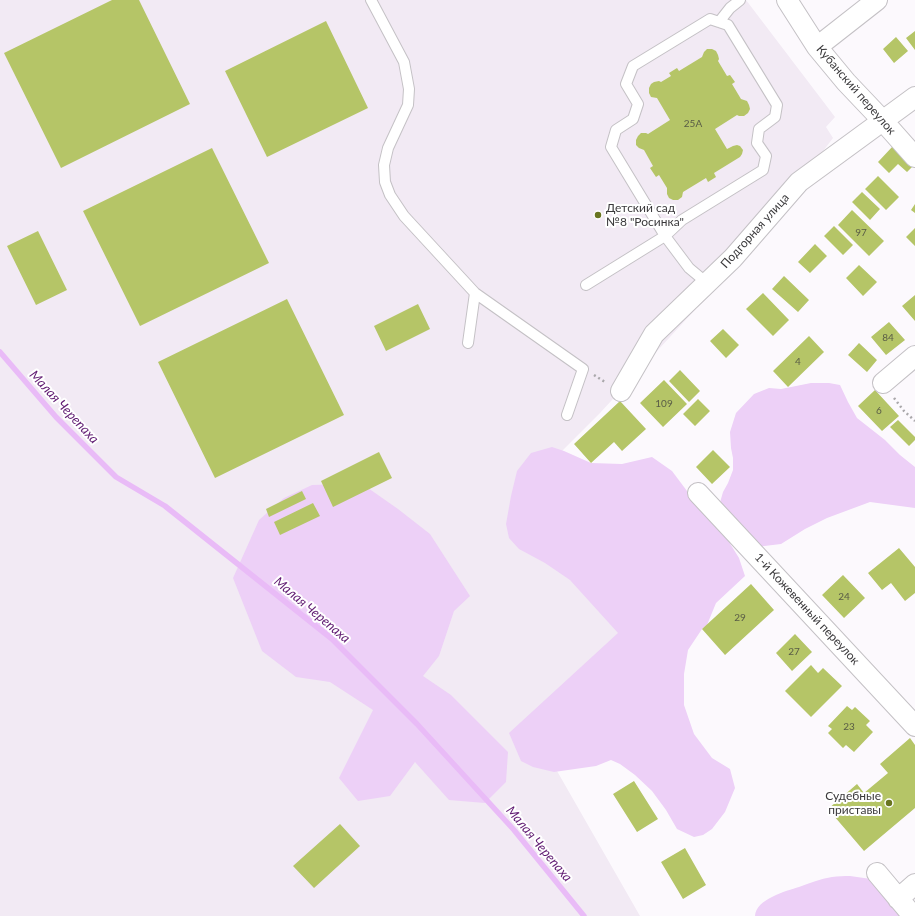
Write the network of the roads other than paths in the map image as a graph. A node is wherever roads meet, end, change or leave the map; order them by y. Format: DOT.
graph roads {
  1 [pos="371,0"];
  2 [pos="740,0"];
  3 [pos="787,0"];
  4 [pos="877,0"];
  5 [pos="719,22"];
  6 [pos="817,46"];
  7 [pos="915,97"];
  8 [pos="883,121"];
  9 [pos="915,157"];
  10 [pos="665,236"];
  11 [pos="707,283"];
  12 [pos="586,285"];
  13 [pos="475,294"];
  14 [pos="468,343"];
  15 [pos="915,356"];
  16 [pos="882,383"];
  17 [pos="621,391"];
  18 [pos="567,415"];
  19 [pos="698,493"];
  20 [pos="915,726"];
  21 [pos="877,873"];
  22 [pos="915,884"];
  23 [pos="898,899"];
  24 [pos="913,916"];
  1 -- 13 [label="lane"];
  2 -- 5 [label="lane"];
  3 -- 6 [label="street, Кубанский переулок"];
  4 -- 6 [label="street"];
  5 -- 10 [label="lane"];
  5 -- 10 [label="lane"];
  6 -- 8 [label="street, Кубанский переулок"];
  7 -- 8 [label="street, Подгорная улица"];
  8 -- 9 [label="street, Кубанский переулок"];
  8 -- 11 [label="street, Подгорная улица"];
  10 -- 11 [label="lane"];
  10 -- 12 [label="lane"];
  11 -- 17 [label="street, Подгорная улица"];
  13 -- 14 [label="lane"];
  13 -- 18 [label="lane"];
  15 -- 16 [label="street"];
  19 -- 20 [label="street, 1-й Кожевенный переулок"];
  21 -- 23 [label="street"];
  22 -- 23 [label="street"];
  23 -- 24 [label="street"];
}
